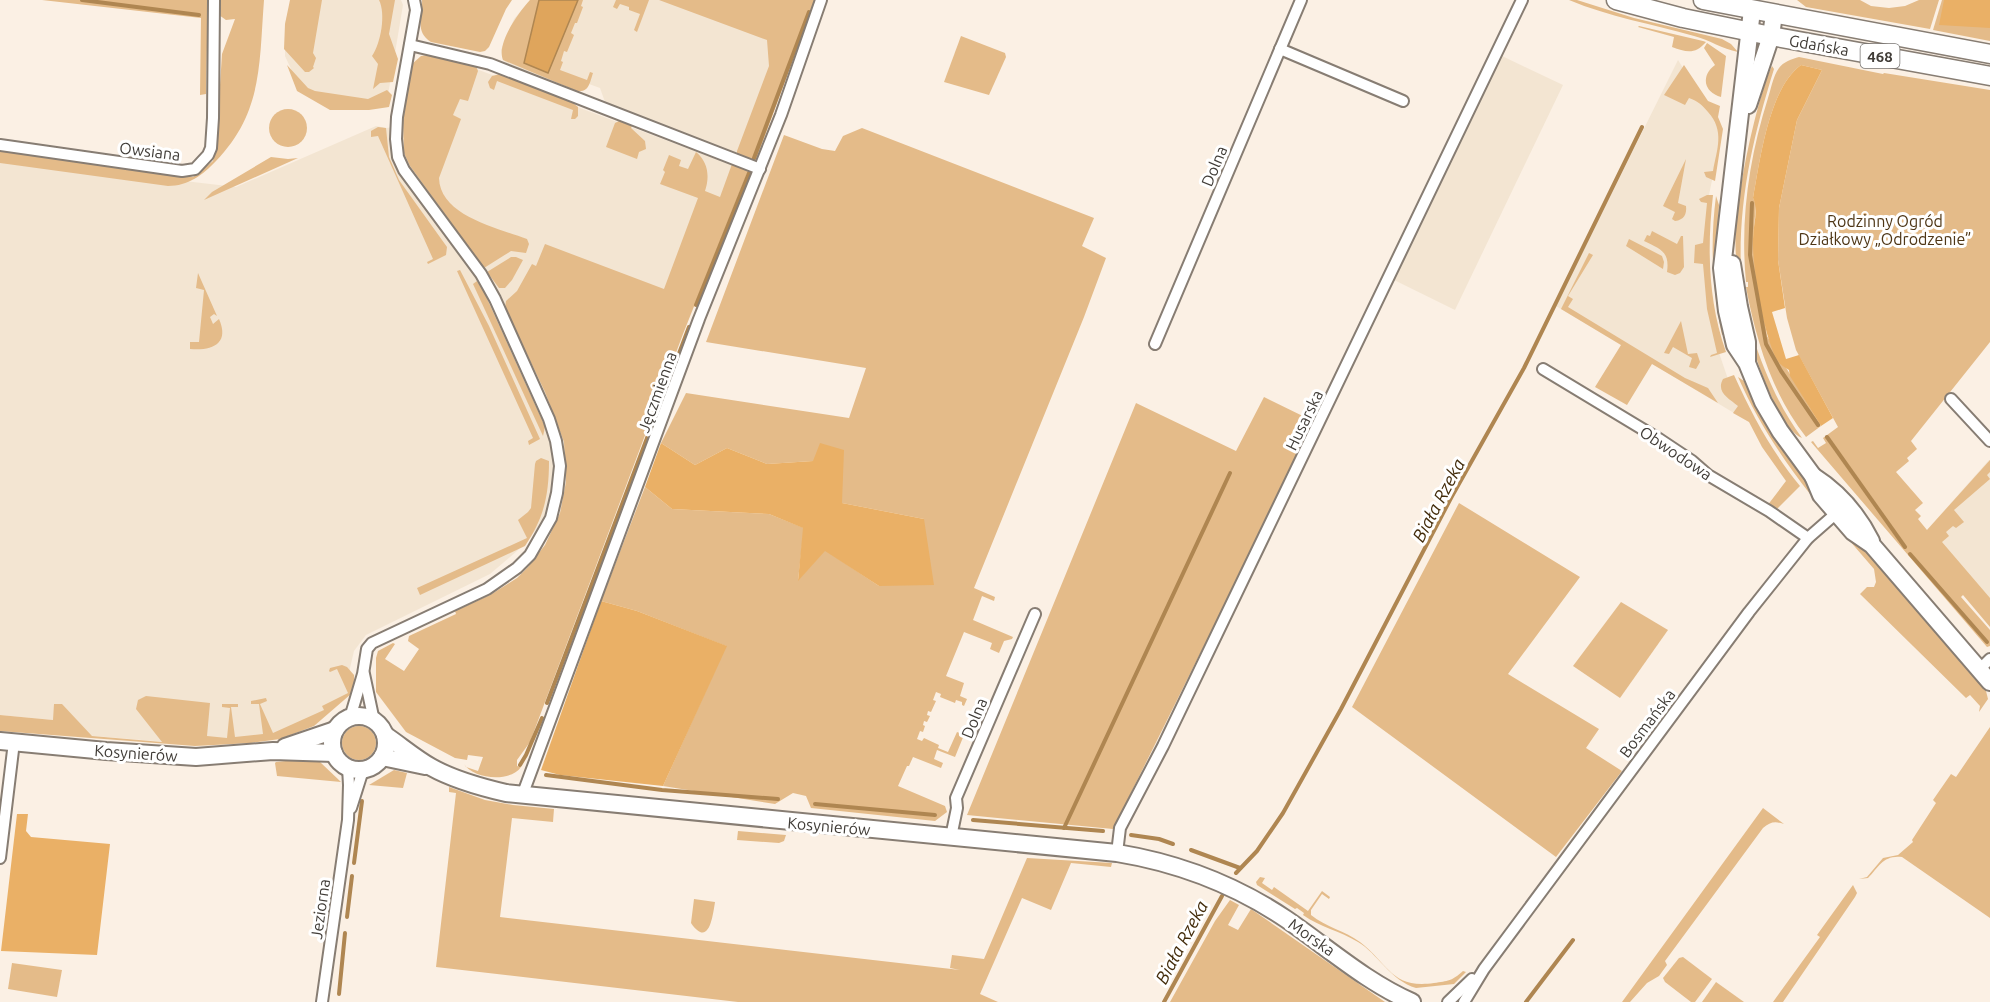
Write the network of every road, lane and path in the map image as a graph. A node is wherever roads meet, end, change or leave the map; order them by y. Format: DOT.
graph roads {
  1 [pos="214,0"];
  2 [pos="414,0"];
  3 [pos="821,0"];
  4 [pos="1301,0"];
  5 [pos="1522,0"];
  6 [pos="1616,0"];
  7 [pos="1703,0"];
  8 [pos="1752,10"];
  9 [pos="1774,14"];
  10 [pos="1749,32"];
  11 [pos="1770,36"];
  12 [pos="410,45"];
  13 [pos="1280,49"];
  14 [pos="1990,54"];
  15 [pos="1990,76"];
  16 [pos="1403,101"];
  17 [pos="1737,139"];
  18 [pos="0,145"];
  19 [pos="760,169"];
  20 [pos="1155,344"];
  21 [pos="1543,369"];
  22 [pos="1951,399"];
  23 [pos="1990,441"];
  24 [pos="1842,509"];
  25 [pos="1808,538"];
  26 [pos="1035,614"];
  27 [pos="1987,670"];
  28 [pos="363,674"];
  29 [pos="350,718"];
  30 [pos="374,721"];
  31 [pos="335,730"];
  32 [pos="385,735"];
  33 [pos="7,742"];
  34 [pos="273,751"];
  35 [pos="334,753"];
  36 [pos="382,757"];
  37 [pos="429,767"];
  38 [pos="355,769"];
  39 [pos="5,772"];
  40 [pos="522,796"];
  41 [pos="951,837"];
  42 [pos="1117,853"];
  43 [pos="0,858"];
  44 [pos="1229,887"];
  45 [pos="1484,969"];
  46 [pos="1395,997"];
  47 [pos="322,1002"];
  48 [pos="1412,1002"];
  49 [pos="1448,1002"];
  50 [pos="1464,1002"];
  1 -- 18 [label="street, Owsiana"];
  2 -- 12 [label="street"];
  3 -- 19 [label="street, Jęczmienna"];
  4 -- 13 [label="street, Dolna"];
  5 -- 42 [label="street, Husarska"];
  6 -- 10 [label="main road, Gdańska / 468"];
  7 -- 8 [label="main road, Gdańska / 468"];
  8 -- 9 [label="main road, Gdańska / 468"];
  8 -- 10 [label="main road"];
  9 -- 11 [label="main road"];
  9 -- 14 [label="main road, Gdańska / 468"];
  10 -- 11 [label="main road, Gdańska / 468"];
  10 -- 17 [label="main road"];
  11 -- 15 [label="main road, Gdańska / 468"];
  11 -- 17 [label="main road"];
  12 -- 19 [label="street"];
  12 -- 28 [label="street"];
  13 -- 16 [label="street"];
  13 -- 20 [label="street, Dolna"];
  17 -- 24 [label="main road"];
  19 -- 40 [label="street, Jęczmienna"];
  21 -- 25 [label="street, Obwodowa"];
  22 -- 23 [label="street"];
  24 -- 25 [label="street, Bosmańska"];
  24 -- 27 [label="main road"];
  25 -- 45 [label="street, Bosmańska"];
  26 -- 41 [label="street, Dolna"];
  28 -- 29 [label="street"];
  28 -- 30 [label="street"];
  29 -- 30 [label="main road"];
  29 -- 31 [label="main road"];
  30 -- 32 [label="main road"];
  31 -- 34 [label="main road, Kosynierów"];
  31 -- 35 [label="main road"];
  32 -- 36 [label="main road"];
  32 -- 37 [label="main road, Kosynierów"];
  33 -- 34 [label="main road, Kosynierów"];
  33 -- 39 [label="street"];
  34 -- 35 [label="main road, Kosynierów"];
  35 -- 38 [label="main road"];
  36 -- 37 [label="main road, Kosynierów"];
  36 -- 38 [label="main road"];
  37 -- 40 [label="main road, Kosynierów"];
  38 -- 47 [label="street, Jeziorna"];
  39 -- 43 [label="street"];
  40 -- 41 [label="main road, Kosynierów"];
  41 -- 42 [label="main road, Kosynierów"];
  42 -- 44 [label="main road, Kosynierów"];
  44 -- 46 [label="main road, Morska"];
  45 -- 49 [label="street, Bosmańska"];
  45 -- 50 [label="street, Bosmańska"];
  46 -- 48 [label="main road, Morska"];
}
